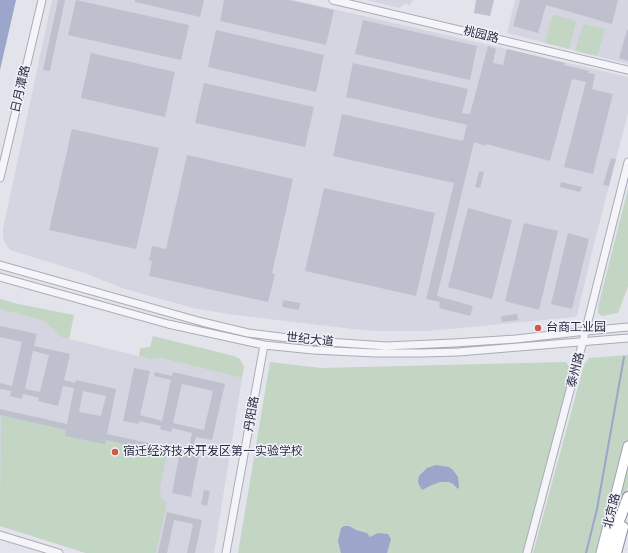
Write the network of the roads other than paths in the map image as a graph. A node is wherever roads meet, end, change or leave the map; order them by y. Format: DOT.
graph roads {
  1 [pos="42,0"];
  2 [pos="333,0"];
  3 [pos="628,70"];
  4 [pos="628,162"];
  5 [pos="0,178"];
  6 [pos="0,265"];
  7 [pos="0,277"];
  8 [pos="628,327"];
  9 [pos="586,331"];
  10 [pos="628,338"];
  11 [pos="583,341"];
  12 [pos="264,345"];
  13 [pos="628,446"];
  14 [pos="628,497"];
  15 [pos="628,507"];
  16 [pos="0,535"];
  17 [pos="59,553"];
  18 [pos="226,553"];
  19 [pos="527,553"];
  20 [pos="601,553"];
  21 [pos="607,553"];
  22 [pos="616,553"];
  1 -- 5 [label="street, 日月潭路"];
  2 -- 3 [label="street, 桃园路"];
  4 -- 9 [label="street, 泰州路"];
  6 -- 9 [label="street, 世纪大道"];
  7 -- 12 [label="street, 世纪大道"];
  8 -- 9 [label="street, 世纪大道"];
  9 -- 11 [label="street, 泰州路"];
  10 -- 11 [label="street, 世纪大道"];
  11 -- 12 [label="street, 世纪大道"];
  11 -- 19 [label="street, 泰州路"];
  12 -- 18 [label="street, 丹阳路"];
  13 -- 20 [label="main road, 北京路"];
  14 -- 21 [label="highway"];
  15 -- 22 [label="highway"];
  16 -- 17 [label="street"];
}
